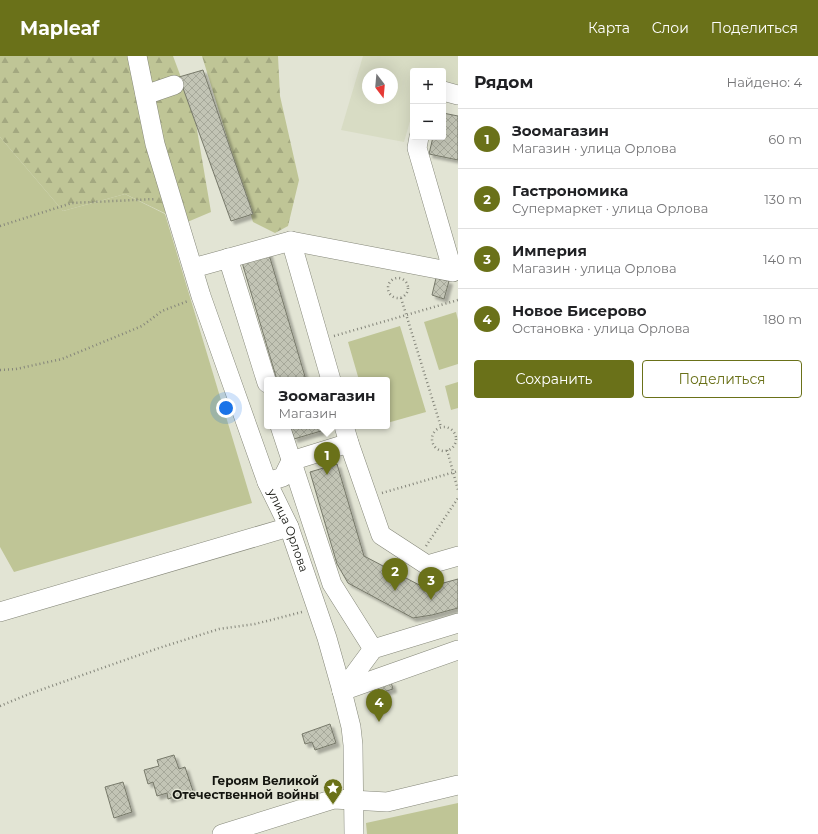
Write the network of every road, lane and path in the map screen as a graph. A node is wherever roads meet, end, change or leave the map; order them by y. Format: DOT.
graph roads {
  1 [pos="137,56"];
  2 [pos="174,85"];
  3 [pos="446,92"];
  4 [pos="145,95"];
  5 [pos="458,96"];
  6 [pos="418,140"];
  7 [pos="172,198"];
  8 [pos="0,226"];
  9 [pos="291,241"];
  10 [pos="228,258"];
  11 [pos="193,268"];
  12 [pos="456,272"];
  13 [pos="201,296"];
  14 [pos="401,298"];
  15 [pos="458,300"];
  16 [pos="406,315"];
  17 [pos="319,341"];
  18 [pos="0,370"];
  19 [pos="265,377"];
  20 [pos="330,377"];
  21 [pos="441,427"];
  22 [pos="281,429"];
  23 [pos="346,435"];
  24 [pos="447,450"];
  25 [pos="291,461"];
  26 [pos="458,471"];
  27 [pos="453,472"];
  28 [pos="267,482"];
  29 [pos="458,490"];
  30 [pos="367,497"];
  31 [pos="458,498"];
  32 [pos="290,527"];
  33 [pos="458,556"];
  34 [pos="418,559"];
  35 [pos="317,609"];
  36 [pos="0,612"];
  37 [pos="458,624"];
  38 [pos="373,649"];
  39 [pos="458,650"];
  40 [pos="342,691"];
  41 [pos="0,706"];
  42 [pos="458,785"];
  43 [pos="353,800"];
  44 [pos="222,834"];
  45 [pos="354,834"];
  1 -- 4 [label="street, улица Орлова"];
  2 -- 4 [label="street"];
  3 -- 5 [label="street"];
  4 -- 7 [label="street, улица Орлова"];
  6 -- 12 [label="street"];
  7 -- 8 [label="path"];
  7 -- 11 [label="street, улица Орлова"];
  9 -- 10 [label="street"];
  9 -- 12 [label="street"];
  9 -- 17 [label="street"];
  10 -- 11 [label="street"];
  10 -- 19 [label="street"];
  11 -- 13 [label="street, улица Орлова"];
  13 -- 18 [label="path"];
  13 -- 28 [label="street, улица Орлова"];
  14 -- 14 [label="path"];
  14 -- 16 [label="path"];
  15 -- 16 [label="path"];
  16 -- 17 [label="path"];
  16 -- 21 [label="path"];
  17 -- 20 [label="street"];
  21 -- 24 [label="path"];
  21 -- 24 [label="path"];
  22 -- 25 [label="street"];
  23 -- 25 [label="street"];
  23 -- 30 [label="street"];
  24 -- 27 [label="path"];
  25 -- 28 [label="street"];
  25 -- 38 [label="street"];
  26 -- 27 [label="path"];
  27 -- 29 [label="path"];
  27 -- 30 [label="path"];
  28 -- 32 [label="street, улица Орлова"];
  30 -- 34 [label="street"];
  31 -- 34 [label="path"];
  32 -- 35 [label="street, улица Орлова"];
  32 -- 36 [label="street"];
  33 -- 34 [label="street"];
  35 -- 40 [label="street, улица Орлова"];
  35 -- 41 [label="path"];
  37 -- 38 [label="street"];
  38 -- 40 [label="street"];
  39 -- 40 [label="street"];
  40 -- 43 [label="street, улица Орлова"];
  42 -- 43 [label="street"];
  43 -- 44 [label="street"];
  43 -- 45 [label="street, улица Орлова"];
}
